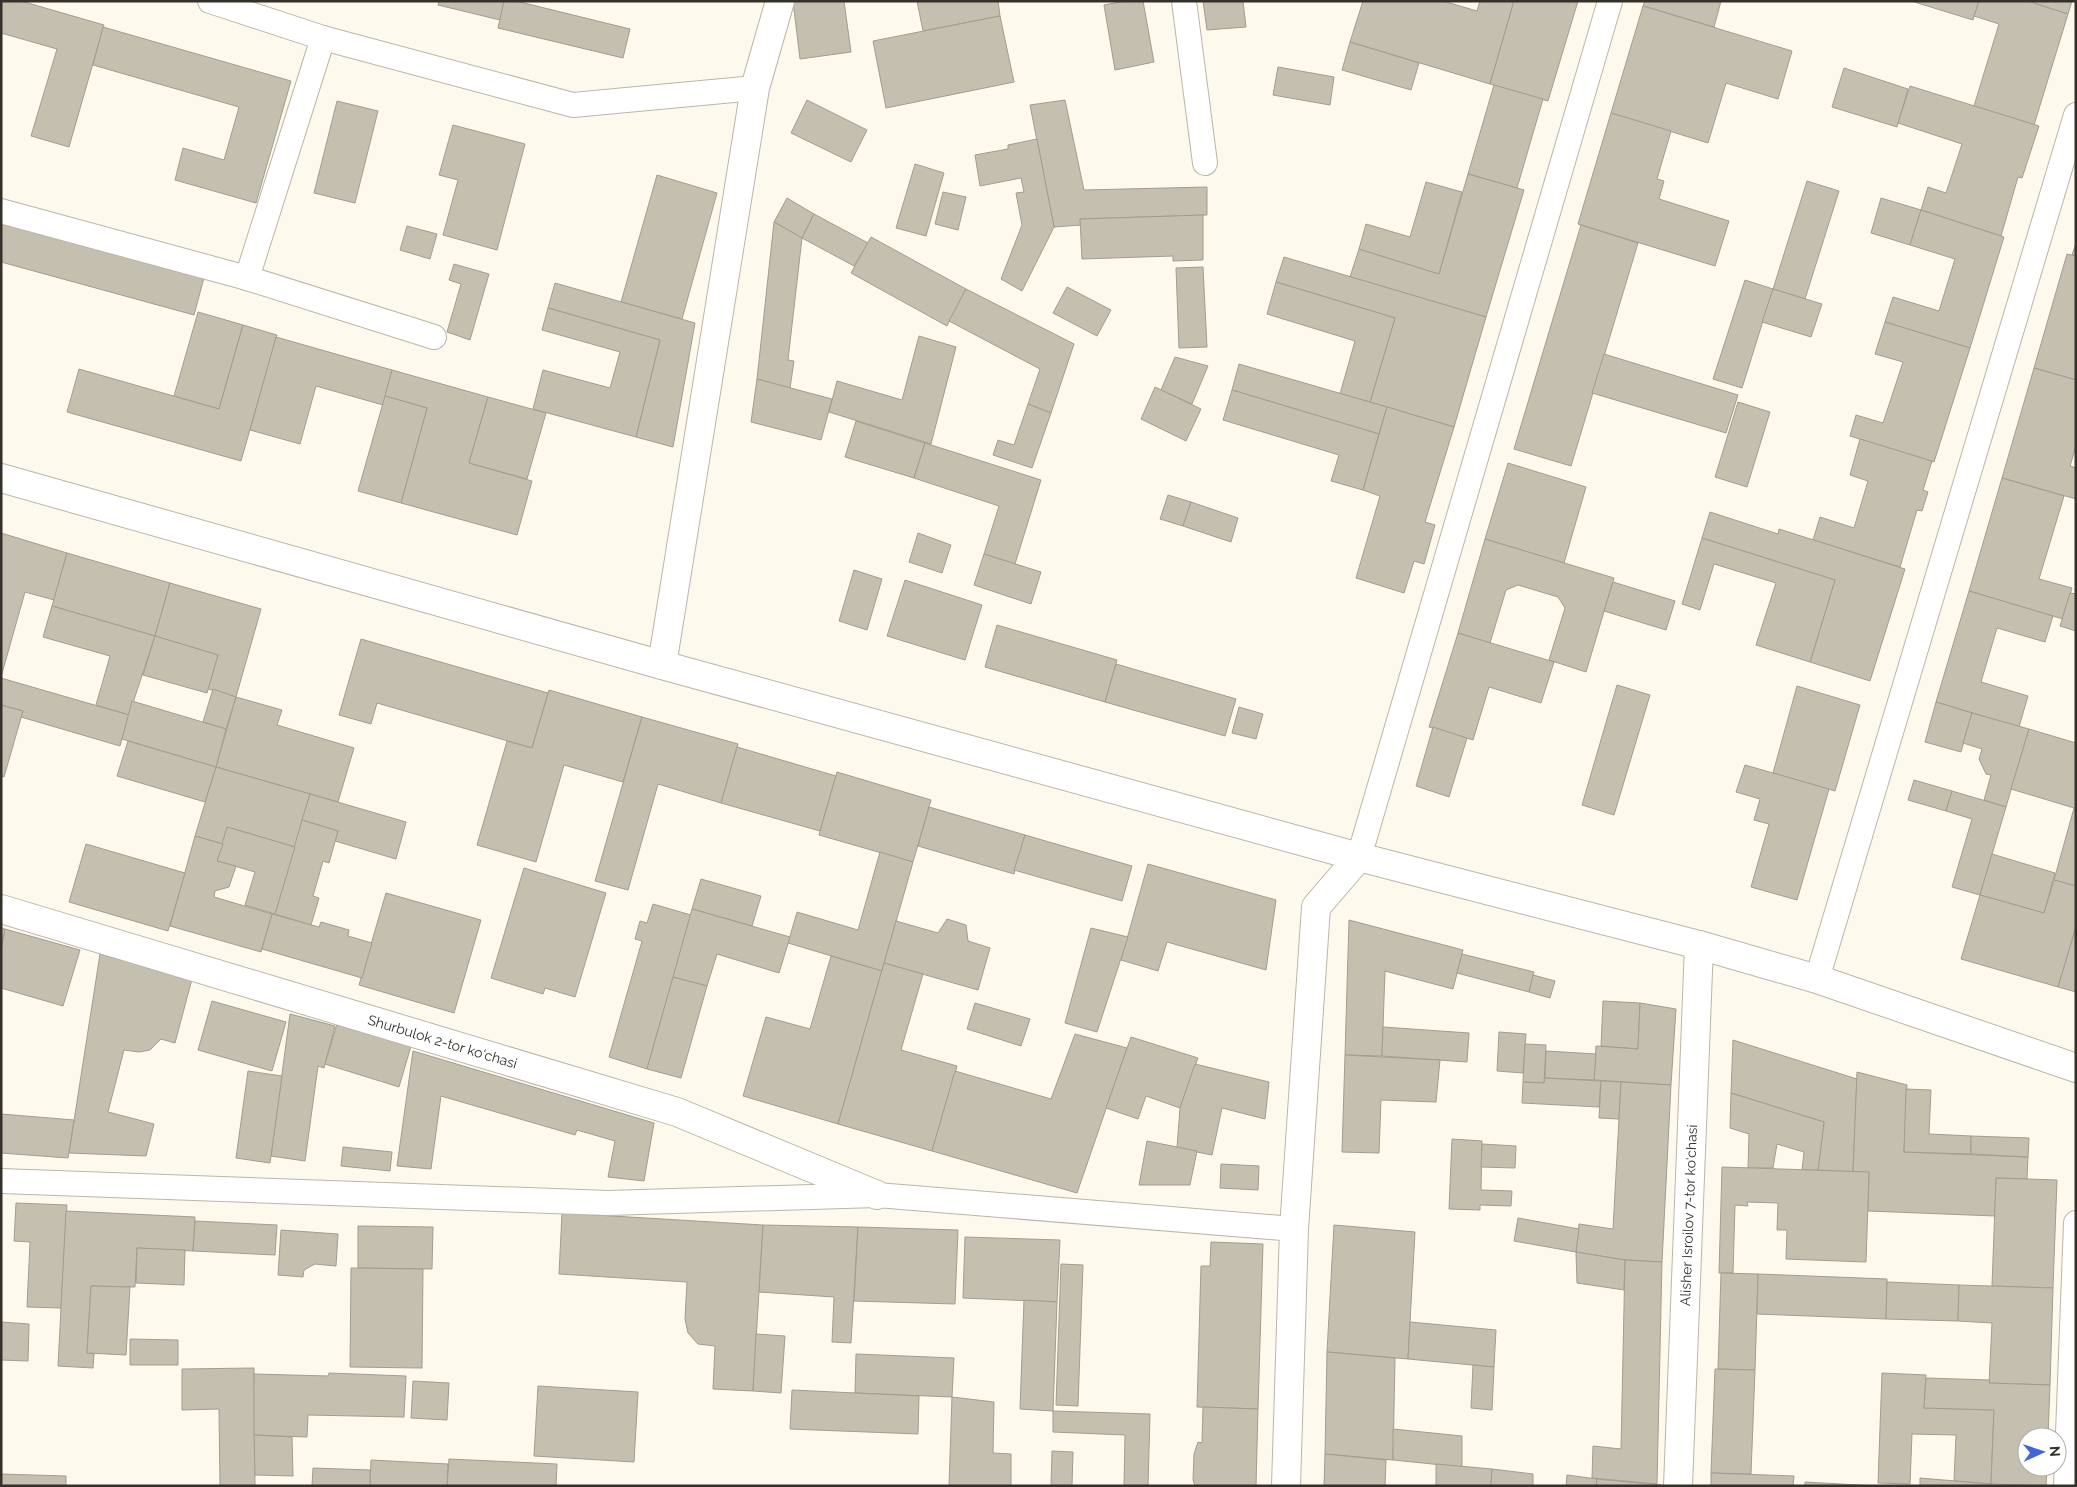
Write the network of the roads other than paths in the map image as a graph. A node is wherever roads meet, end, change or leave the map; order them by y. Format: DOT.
graph roads {
  1 [pos="210,1"];
  2 [pos="780,1"];
  3 [pos="1184,1"];
  4 [pos="1610,1"];
  5 [pos="323,38"];
  6 [pos="754,88"];
  7 [pos="2076,115"];
  8 [pos="1205,163"];
  9 [pos="1,211"];
  10 [pos="247,278"];
  11 [pos="434,337"];
  12 [pos="1,478"];
  13 [pos="662,665"];
  14 [pos="1359,856"];
  15 [pos="1,909"];
  16 [pos="1700,945"];
  17 [pos="1817,979"];
  18 [pos="2076,1068"];
  19 [pos="1,1181"];
  20 [pos="877,1195"];
  21 [pos="2076,1224"];
  22 [pos="1294,1229"];
  23 [pos="1286,1486"];
  24 [pos="1678,1486"];
  25 [pos="2066,1486"];
  1 -- 5 [label="lane"];
  2 -- 6 [label="street"];
  3 -- 8 [label="lane"];
  4 -- 14 [label="lane"];
  5 -- 6 [label="lane"];
  5 -- 10 [label="lane"];
  6 -- 13 [label="street"];
  7 -- 17 [label="lane"];
  9 -- 10 [label="lane"];
  10 -- 11 [label="lane"];
  12 -- 13 [label="street"];
  13 -- 14 [label="street"];
  14 -- 16 [label="street"];
  14 -- 22 [label="street"];
  15 -- 20 [label="street, Shurbulok 2-tor ko‘chasi"];
  16 -- 17 [label="street"];
  16 -- 24 [label="street, Alisher Isroilov 7-tor ko‘chasi"];
  17 -- 18 [label="street"];
  19 -- 20 [label="lane"];
  20 -- 22 [label="lane"];
  21 -- 25 [label="lane"];
  22 -- 23 [label="street"];
}
